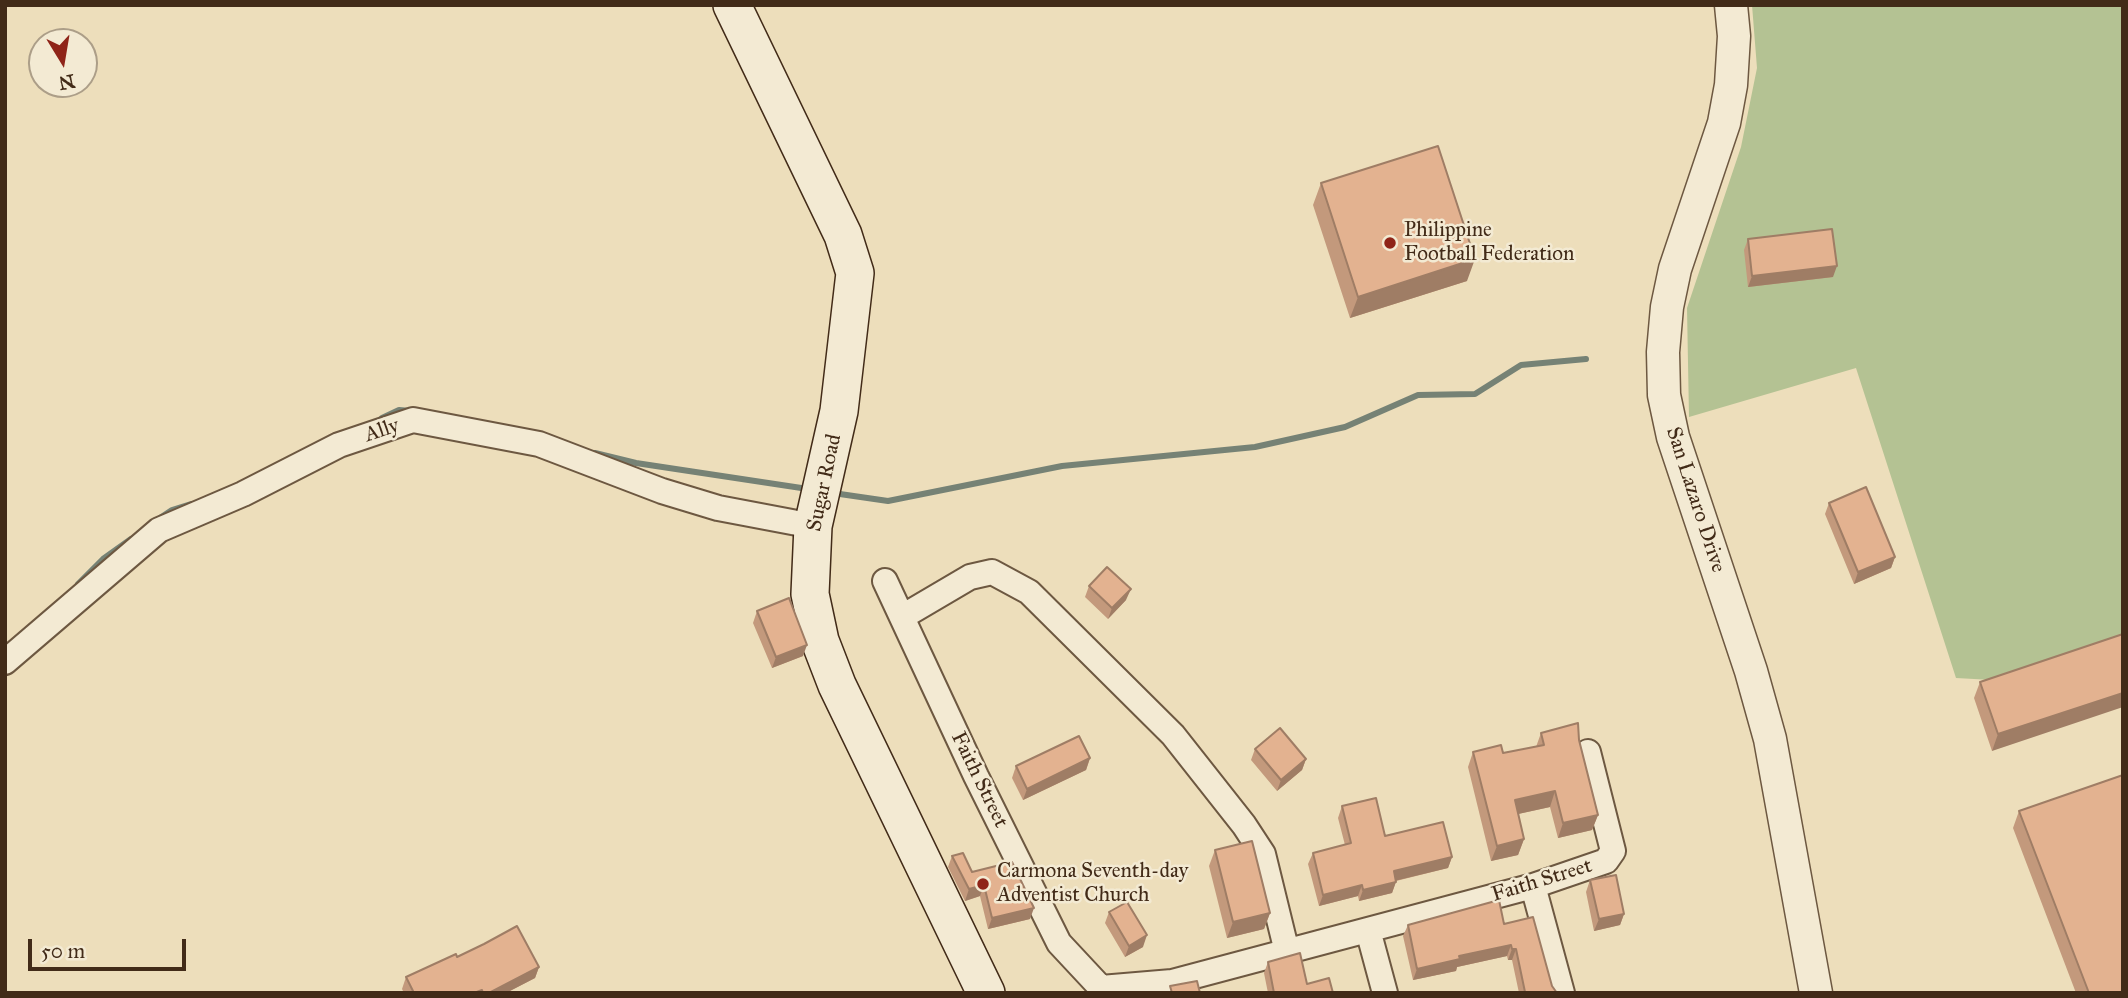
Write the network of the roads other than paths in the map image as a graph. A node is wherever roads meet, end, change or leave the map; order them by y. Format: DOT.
graph roads {
  1 [pos="732,5"];
  2 [pos="1731,5"];
  3 [pos="813,526"];
  4 [pos="885,581"];
  5 [pos="902,617"];
  6 [pos="5,662"];
  7 [pos="1588,752"];
  8 [pos="1533,886"];
  9 [pos="1368,930"];
  10 [pos="1287,952"];
  11 [pos="986,993"];
  12 [pos="1385,993"];
  13 [pos="1562,993"];
  14 [pos="1816,993"];
  1 -- 3 [label="main road, Sugar Road"];
  2 -- 14 [label="street, San Lazaro Drive"];
  3 -- 6 [label="street, Ally"];
  3 -- 11 [label="main road, Sugar Road"];
  4 -- 5 [label="street, Faith Street"];
  5 -- 10 [label="street"];
  5 -- 10 [label="street, Faith Street"];
  7 -- 8 [label="street, Faith Street"];
  8 -- 9 [label="street, Faith Street"];
  8 -- 13 [label="street"];
  9 -- 10 [label="street, Faith Street"];
  9 -- 12 [label="street"];
}
